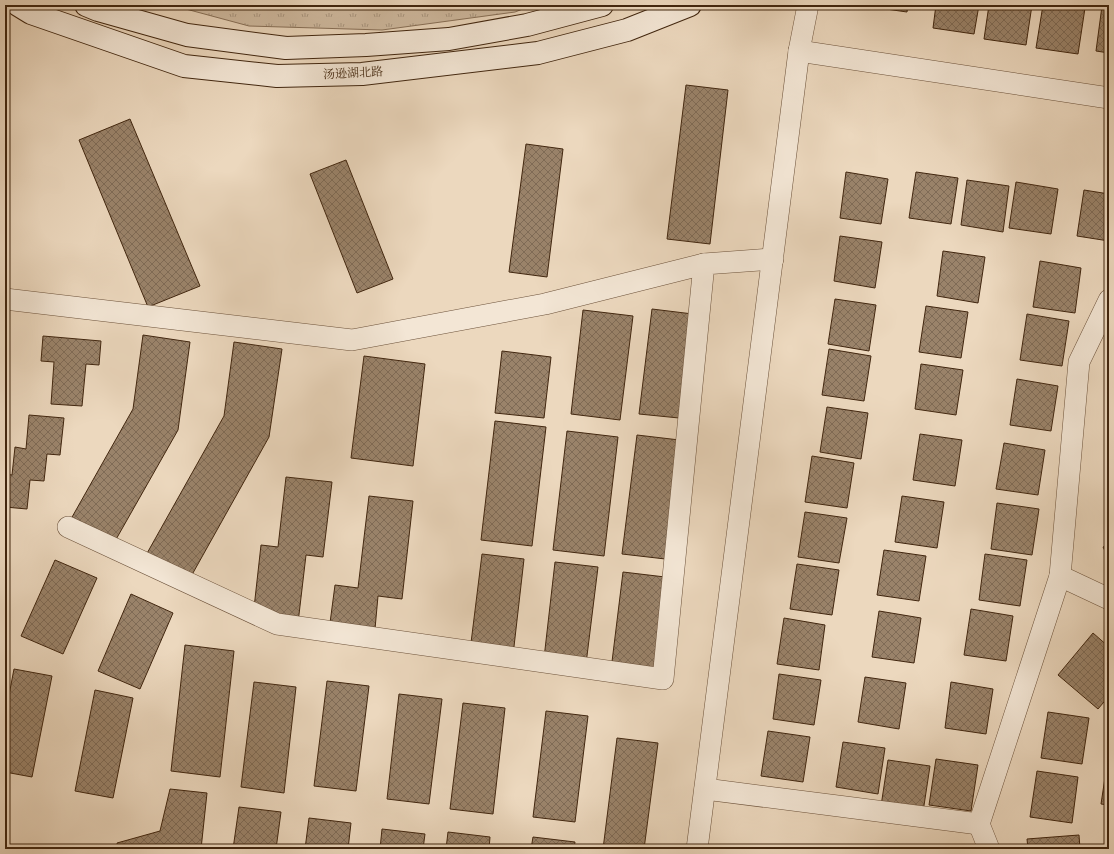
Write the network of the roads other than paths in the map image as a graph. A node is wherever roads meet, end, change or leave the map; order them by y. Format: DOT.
graph roads {
  1 [pos="18,5"];
  2 [pos="86,5"];
  3 [pos="602,5"];
  4 [pos="690,5"];
  5 [pos="808,5"];
  6 [pos="799,51"];
  7 [pos="1109,98"];
  8 [pos="773,259"];
  9 [pos="704,264"];
  10 [pos="5,299"];
  11 [pos="1109,300"];
  12 [pos="68,527"];
  13 [pos="1060,576"];
  14 [pos="1109,599"];
  15 [pos="704,789"];
  16 [pos="978,824"];
  17 [pos="697,849"];
  18 [pos="989,849"];
  1 -- 4 [label="street, 汤逊湖北路"];
  2 -- 3 [label="street"];
  5 -- 6 [label="street"];
  6 -- 7 [label="street"];
  6 -- 8 [label="street"];
  8 -- 9 [label="street"];
  8 -- 15 [label="street"];
  9 -- 10 [label="street"];
  9 -- 12 [label="street"];
  11 -- 13 [label="street"];
  13 -- 14 [label="street"];
  13 -- 16 [label="street"];
  15 -- 16 [label="street"];
  15 -- 17 [label="street"];
  16 -- 18 [label="street"];
}
